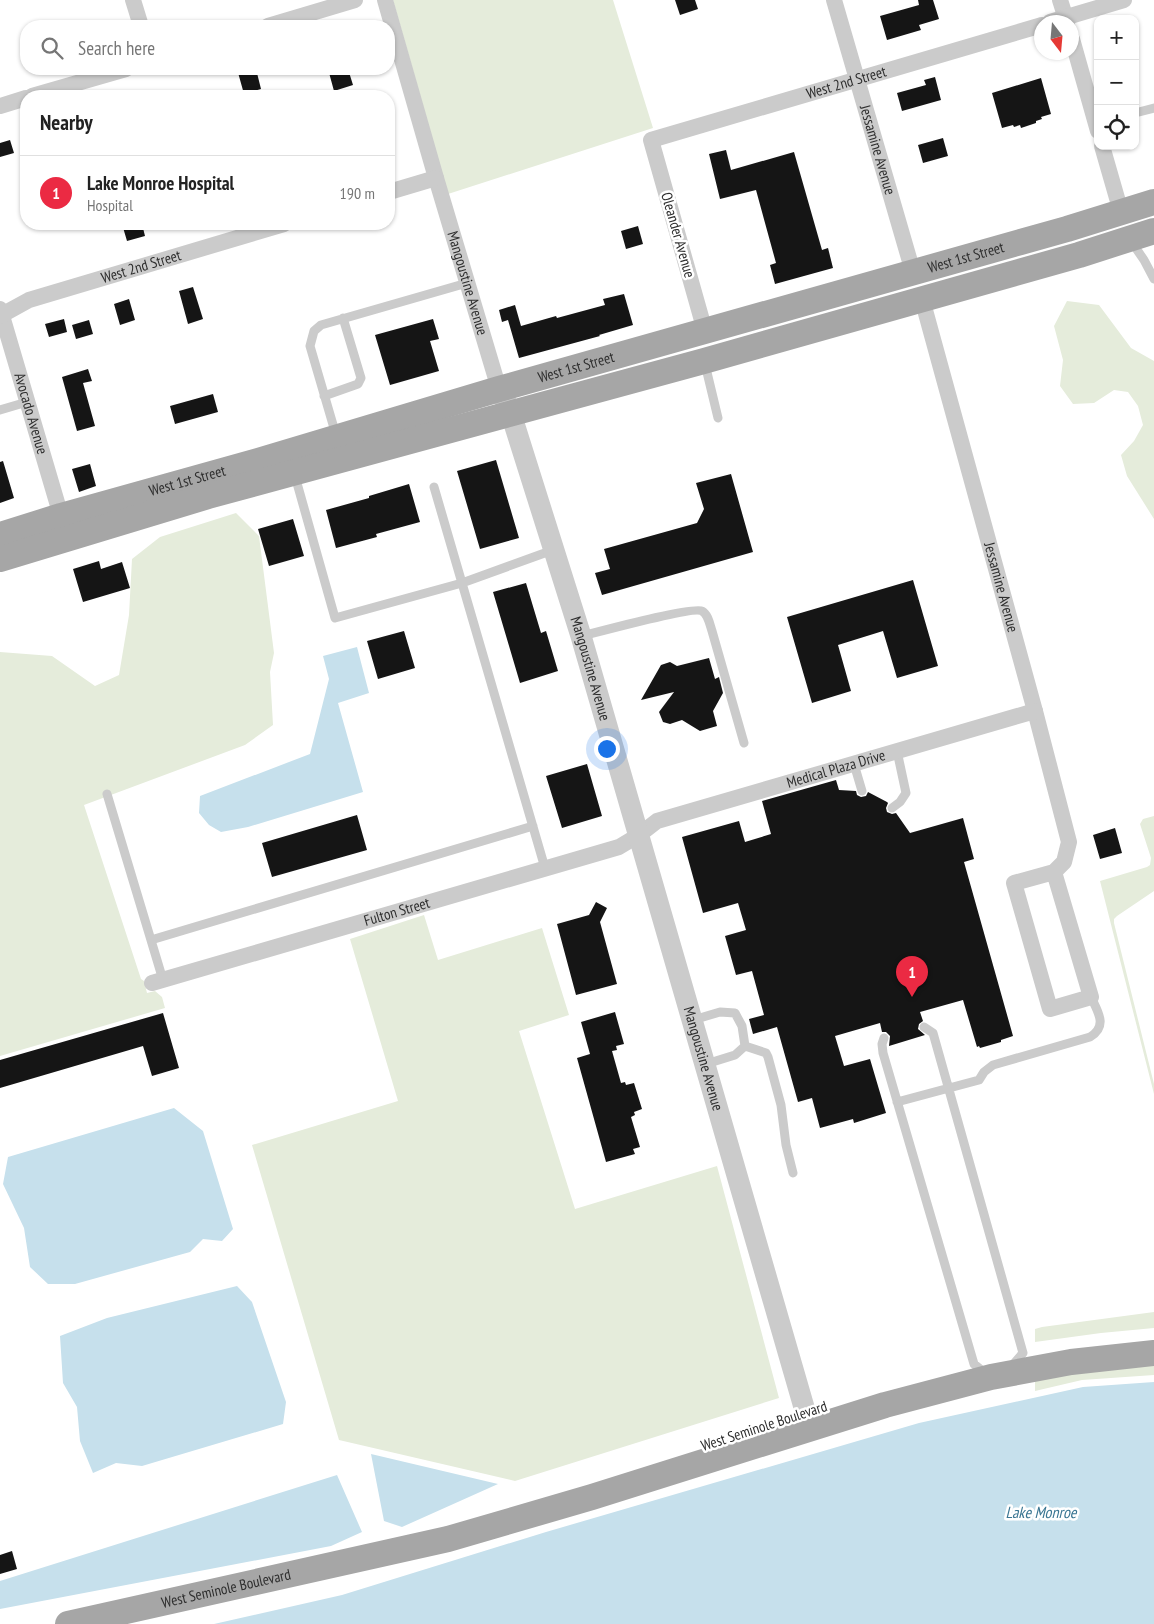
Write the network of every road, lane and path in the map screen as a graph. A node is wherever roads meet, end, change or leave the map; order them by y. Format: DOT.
graph roads {
  1 [pos="134,0"];
  2 [pos="355,0"];
  3 [pos="385,0"];
  4 [pos="834,0"];
  5 [pos="1060,0"];
  6 [pos="1124,0"];
  7 [pos="1061,15"];
  8 [pos="1079,15"];
  9 [pos="139,20"];
  10 [pos="288,20"];
  11 [pos="391,20"];
  12 [pos="1034,27"];
  13 [pos="395,35"];
  14 [pos="1078,60"];
  15 [pos="105,75"];
  16 [pos="857,80"];
  17 [pos="53,90"];
  18 [pos="20,100"];
  19 [pos="0,106"];
  20 [pos="1154,108"];
  21 [pos="1139,112"];
  22 [pos="1094,116"];
  23 [pos="651,140"];
  24 [pos="1103,150"];
  25 [pos="436,178"];
  26 [pos="395,190"];
  27 [pos="1154,202"];
  28 [pos="1121,212"];
  29 [pos="264,230"];
  30 [pos="1154,231"];
  31 [pos="1129,239"];
  32 [pos="1016,243"];
  33 [pos="1150,262"];
  34 [pos="913,272"];
  35 [pos="1154,279"];
  36 [pos="467,283"];
  37 [pos="922,299"];
  38 [pos="1,313"];
  39 [pos="343,318"];
  40 [pos="852,319"];
  41 [pos="705,331"];
  42 [pos="704,361"];
  43 [pos="499,389"];
  44 [pos="324,396"];
  45 [pos="27,402"];
  46 [pos="0,410"];
  47 [pos="511,414"];
  48 [pos="718,418"];
  49 [pos="336,438"];
  50 [pos="294,473"];
  51 [pos="434,487"];
  52 [pos="61,516"];
  53 [pos="2,550"];
  54 [pos="554,550"];
  55 [pos="462,583"];
  56 [pos="582,636"];
  57 [pos="1035,711"];
  58 [pos="744,743"];
  59 [pos="897,751"];
  60 [pos="854,764"];
  61 [pos="862,792"];
  62 [pos="107,794"];
  63 [pos="892,808"];
  64 [pos="533,826"];
  65 [pos="639,835"];
  66 [pos="545,868"];
  67 [pos="1054,872"];
  68 [pos="151,940"];
  69 [pos="158,981"];
  70 [pos="1091,997"];
  71 [pos="693,1020"];
  72 [pos="924,1027"];
  73 [pos="884,1038"];
  74 [pos="745,1046"];
  75 [pos="706,1064"];
  76 [pos="948,1088"];
  77 [pos="896,1102"];
  78 [pos="793,1173"];
  79 [pos="1154,1336"];
  80 [pos="1023,1353"];
  81 [pos="1154,1353"];
  82 [pos="990,1372"];
  83 [pos="808,1420"];
  84 [pos="68,1624"];
  1 -- 9 [label="street"];
  2 -- 10 [label="street"];
  3 -- 11 [label="street, Mangoustine Avenue"];
  4 -- 16 [label="street, Jessamine Avenue"];
  5 -- 7 [label="street"];
  6 -- 8 [label="street"];
  12 -- 16 [label="street, West 2nd Street"];
  13 -- 25 [label="street, Mangoustine Avenue"];
  14 -- 22 [label="street"];
  15 -- 17 [label="street"];
  16 -- 23 [label="street, West 2nd Street"];
  16 -- 34 [label="street, Jessamine Avenue"];
  18 -- 19 [label="street"];
  20 -- 21 [label="lane"];
  23 -- 41 [label="street, Oleander Avenue"];
  24 -- 28 [label="street"];
  25 -- 26 [label="street"];
  25 -- 36 [label="street, Mangoustine Avenue"];
  27 -- 28 [label="main road, West 1st Street"];
  28 -- 32 [label="main road, West 1st Street"];
  29 -- 38 [label="street, West 2nd Street"];
  30 -- 31 [label="main road, West 1st Street"];
  31 -- 33 [label="lane"];
  31 -- 37 [label="main road, West 1st Street"];
  32 -- 34 [label="main road, West 1st Street"];
  32 -- 37 [label="main road"];
  33 -- 35 [label="lane"];
  34 -- 40 [label="main road"];
  34 -- 41 [label="main road, West 1st Street"];
  36 -- 39 [label="lane"];
  36 -- 43 [label="street, Mangoustine Avenue"];
  37 -- 40 [label="main road, West 1st Street"];
  37 -- 57 [label="street, Jessamine Avenue"];
  38 -- 45 [label="street, Avocado Avenue"];
  39 -- 44 [label="lane"];
  39 -- 44 [label="lane"];
  40 -- 42 [label="main road, West 1st Street"];
  41 -- 43 [label="main road, West 1st Street"];
  42 -- 47 [label="main road, West 1st Street"];
  42 -- 48 [label="lane"];
  43 -- 47 [label="street, Mangoustine Avenue"];
  43 -- 49 [label="main road, West 1st Street"];
  44 -- 49 [label="lane"];
  45 -- 46 [label="lane"];
  45 -- 52 [label="street, Avocado Avenue"];
  47 -- 50 [label="main road, West 1st Street"];
  47 -- 54 [label="street, Mangoustine Avenue"];
  49 -- 52 [label="main road, West 1st Street"];
  50 -- 53 [label="main road, West 1st Street"];
  50 -- 55 [label="lane"];
  51 -- 55 [label="lane"];
  52 -- 53 [label="main road"];
  54 -- 55 [label="lane"];
  54 -- 56 [label="street, Mangoustine Avenue"];
  55 -- 64 [label="lane"];
  56 -- 58 [label="lane"];
  56 -- 65 [label="street, Mangoustine Avenue"];
  57 -- 59 [label="street, Medical Plaza Drive"];
  57 -- 67 [label="street, Jessamine Avenue"];
  59 -- 60 [label="street, Medical Plaza Drive"];
  59 -- 63 [label="lane"];
  60 -- 61 [label="lane"];
  60 -- 65 [label="street, Medical Plaza Drive"];
  62 -- 68 [label="lane"];
  64 -- 66 [label="lane"];
  64 -- 68 [label="lane"];
  65 -- 66 [label="street, Fulton Street"];
  65 -- 71 [label="street, Mangoustine Avenue"];
  66 -- 69 [label="street, Fulton Street"];
  67 -- 70 [label="street"];
  67 -- 70 [label="street"];
  68 -- 69 [label="lane"];
  70 -- 76 [label="lane"];
  71 -- 74 [label="lane"];
  71 -- 75 [label="street, Mangoustine Avenue"];
  72 -- 76 [label="lane"];
  73 -- 77 [label="lane"];
  74 -- 75 [label="lane"];
  74 -- 78 [label="lane"];
  75 -- 83 [label="street, Mangoustine Avenue"];
  76 -- 77 [label="lane"];
  76 -- 80 [label="lane"];
  77 -- 82 [label="lane"];
  79 -- 80 [label="main road, West Seminole Boulevard"];
  80 -- 82 [label="main road, West Seminole Boulevard"];
  81 -- 82 [label="main road, West Seminole Boulevard"];
  82 -- 83 [label="main road, West Seminole Boulevard"];
  83 -- 84 [label="main road, West Seminole Boulevard"];
}
